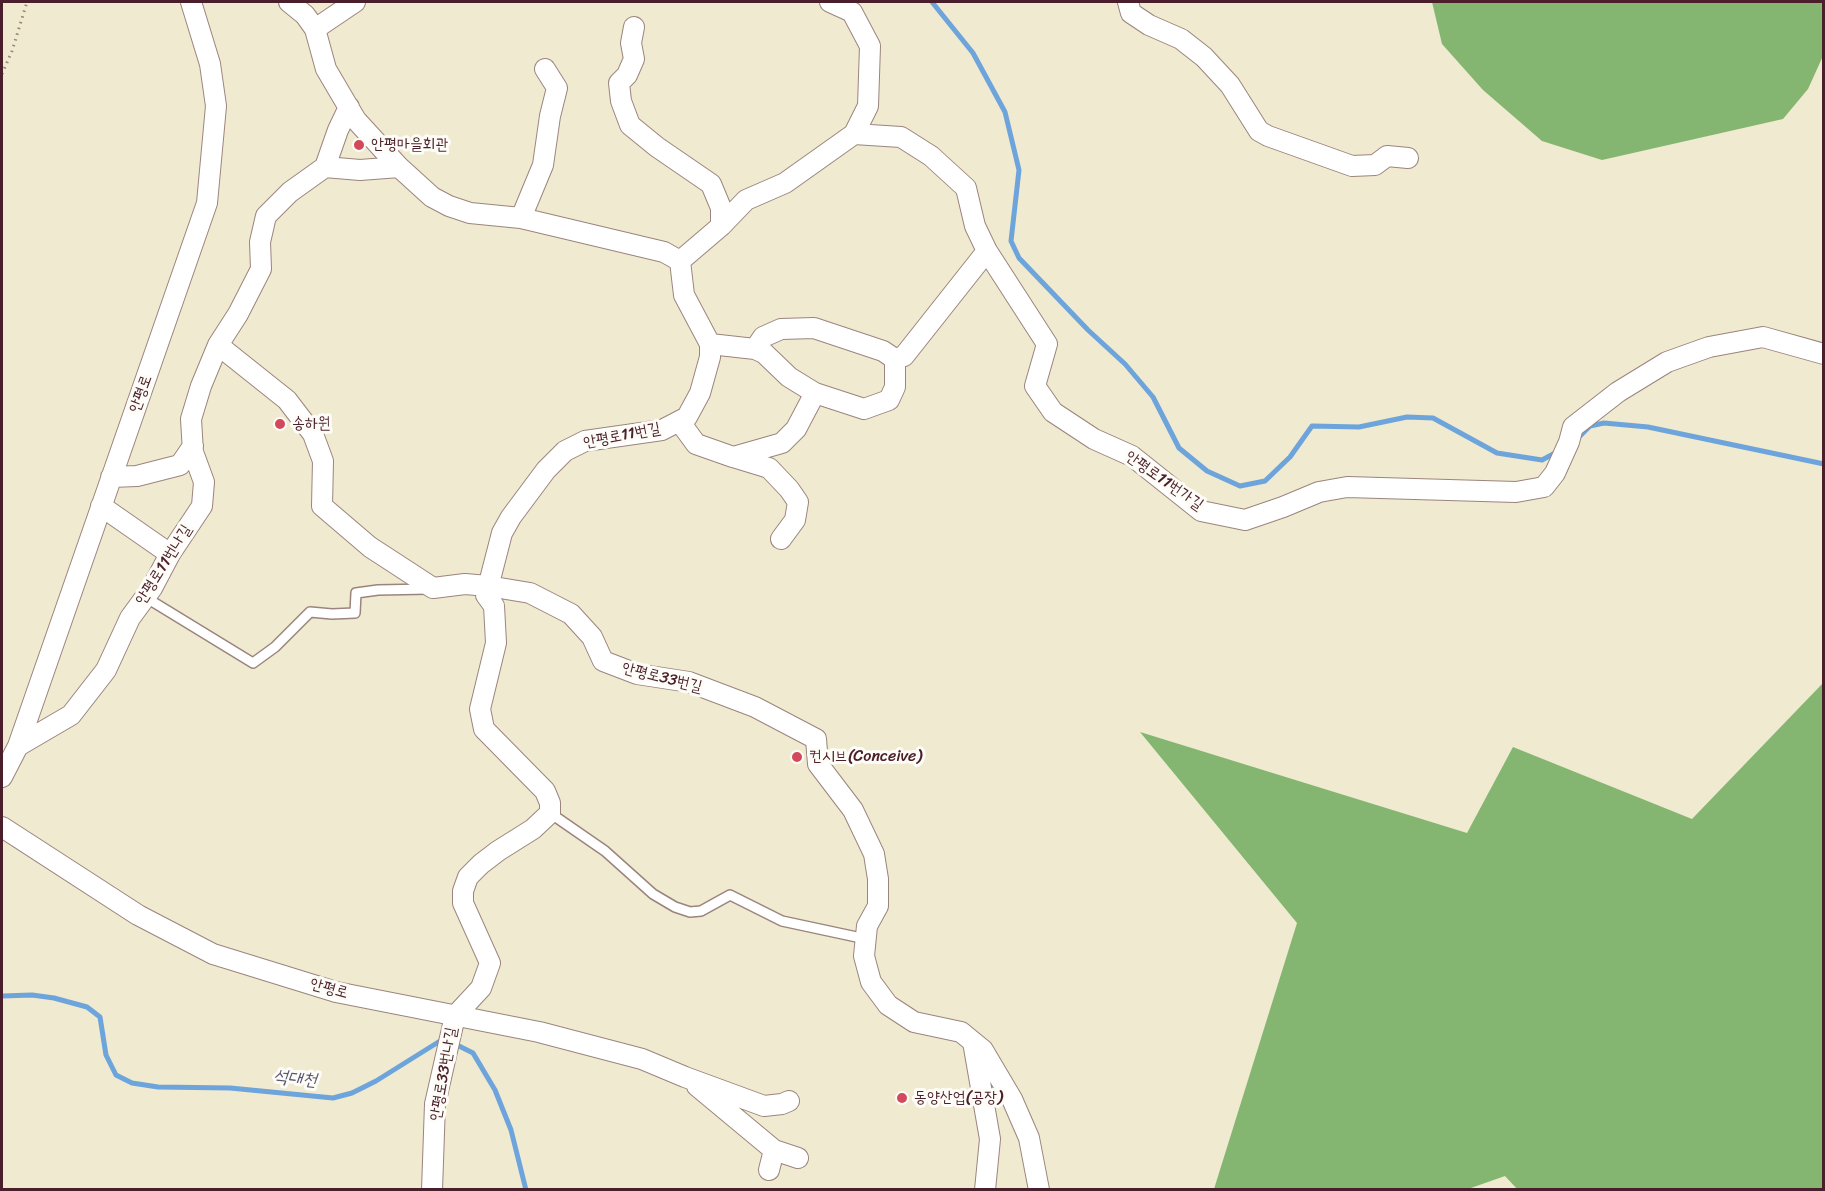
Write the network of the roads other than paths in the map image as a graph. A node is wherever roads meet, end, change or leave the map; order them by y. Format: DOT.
graph roads {
  1 [pos="191,2"];
  2 [pos="289,2"];
  3 [pos="355,2"];
  4 [pos="830,2"];
  5 [pos="1128,2"];
  6 [pos="634,27"];
  7 [pos="315,28"];
  8 [pos="545,69"];
  9 [pos="349,107"];
  10 [pos="854,134"];
  11 [pos="1408,158"];
  12 [pos="325,167"];
  13 [pos="399,167"];
  14 [pos="521,218"];
  15 [pos="722,226"];
  16 [pos="987,251"];
  17 [pos="680,261"];
  18 [pos="710,344"];
  19 [pos="218,345"];
  20 [pos="755,349"];
  21 [pos="1824,354"];
  22 [pos="895,359"];
  23 [pos="815,393"];
  24 [pos="680,422"];
  25 [pos="193,446"];
  26 [pos="733,457"];
  27 [pos="111,477"];
  28 [pos="101,506"];
  29 [pos="781,540"];
  30 [pos="170,554"];
  31 [pos="488,586"];
  32 [pos="433,588"];
  33 [pos="145,597"];
  34 [pos="18,746"];
  35 [pos="2,777"];
  36 [pos="550,813"];
  37 [pos="2,827"];
  38 [pos="866,939"];
  39 [pos="451,1034"];
  40 [pos="973,1042"];
  41 [pos="685,1077"];
  42 [pos="789,1101"];
  43 [pos="798,1158"];
  44 [pos="1037,1187"];
  45 [pos="432,1190"];
  46 [pos="986,1190"];
  1 -- 27 [label="street, 안평로"];
  2 -- 7 [label="street"];
  3 -- 7 [label="street"];
  4 -- 10 [label="street"];
  5 -- 11 [label="street"];
  6 -- 15 [label="street"];
  7 -- 9 [label="street"];
  8 -- 14 [label="street"];
  9 -- 12 [label="street"];
  9 -- 13 [label="street"];
  10 -- 15 [label="street"];
  10 -- 16 [label="street, 안평로11번가길"];
  12 -- 13 [label="street"];
  12 -- 19 [label="street, 안평로11번나길"];
  13 -- 14 [label="street"];
  14 -- 17 [label="street"];
  15 -- 17 [label="street"];
  16 -- 21 [label="street, 안평로11번가길"];
  16 -- 22 [label="street"];
  17 -- 18 [label="street"];
  18 -- 20 [label="street"];
  18 -- 24 [label="street, 안평로11번길"];
  19 -- 25 [label="street, 안평로11번나길"];
  19 -- 32 [label="street"];
  20 -- 22 [label="street"];
  20 -- 23 [label="street"];
  22 -- 23 [label="street"];
  23 -- 26 [label="street"];
  24 -- 26 [label="street"];
  24 -- 31 [label="street, 안평로11번길"];
  25 -- 27 [label="street"];
  25 -- 30 [label="street, 안평로11번나길"];
  26 -- 29 [label="street"];
  27 -- 28 [label="street, 안평로"];
  28 -- 30 [label="street"];
  28 -- 34 [label="street, 안평로"];
  30 -- 33 [label="street, 안평로11번나길"];
  31 -- 32 [label="street, 안평로33번길"];
  31 -- 36 [label="street"];
  31 -- 38 [label="street, 안평로33번길"];
  32 -- 33 [label="lane"];
  33 -- 34 [label="street, 안평로11번나길"];
  34 -- 35 [label="street, 안평로"];
  36 -- 38 [label="lane"];
  36 -- 39 [label="street, 안평로33번나길"];
  37 -- 39 [label="street, 안평로"];
  38 -- 40 [label="street"];
  39 -- 41 [label="street, 안평로"];
  39 -- 45 [label="street, 안평로33번나길"];
  40 -- 44 [label="street"];
  40 -- 46 [label="street"];
  41 -- 42 [label="street"];
  41 -- 43 [label="street"];
}
